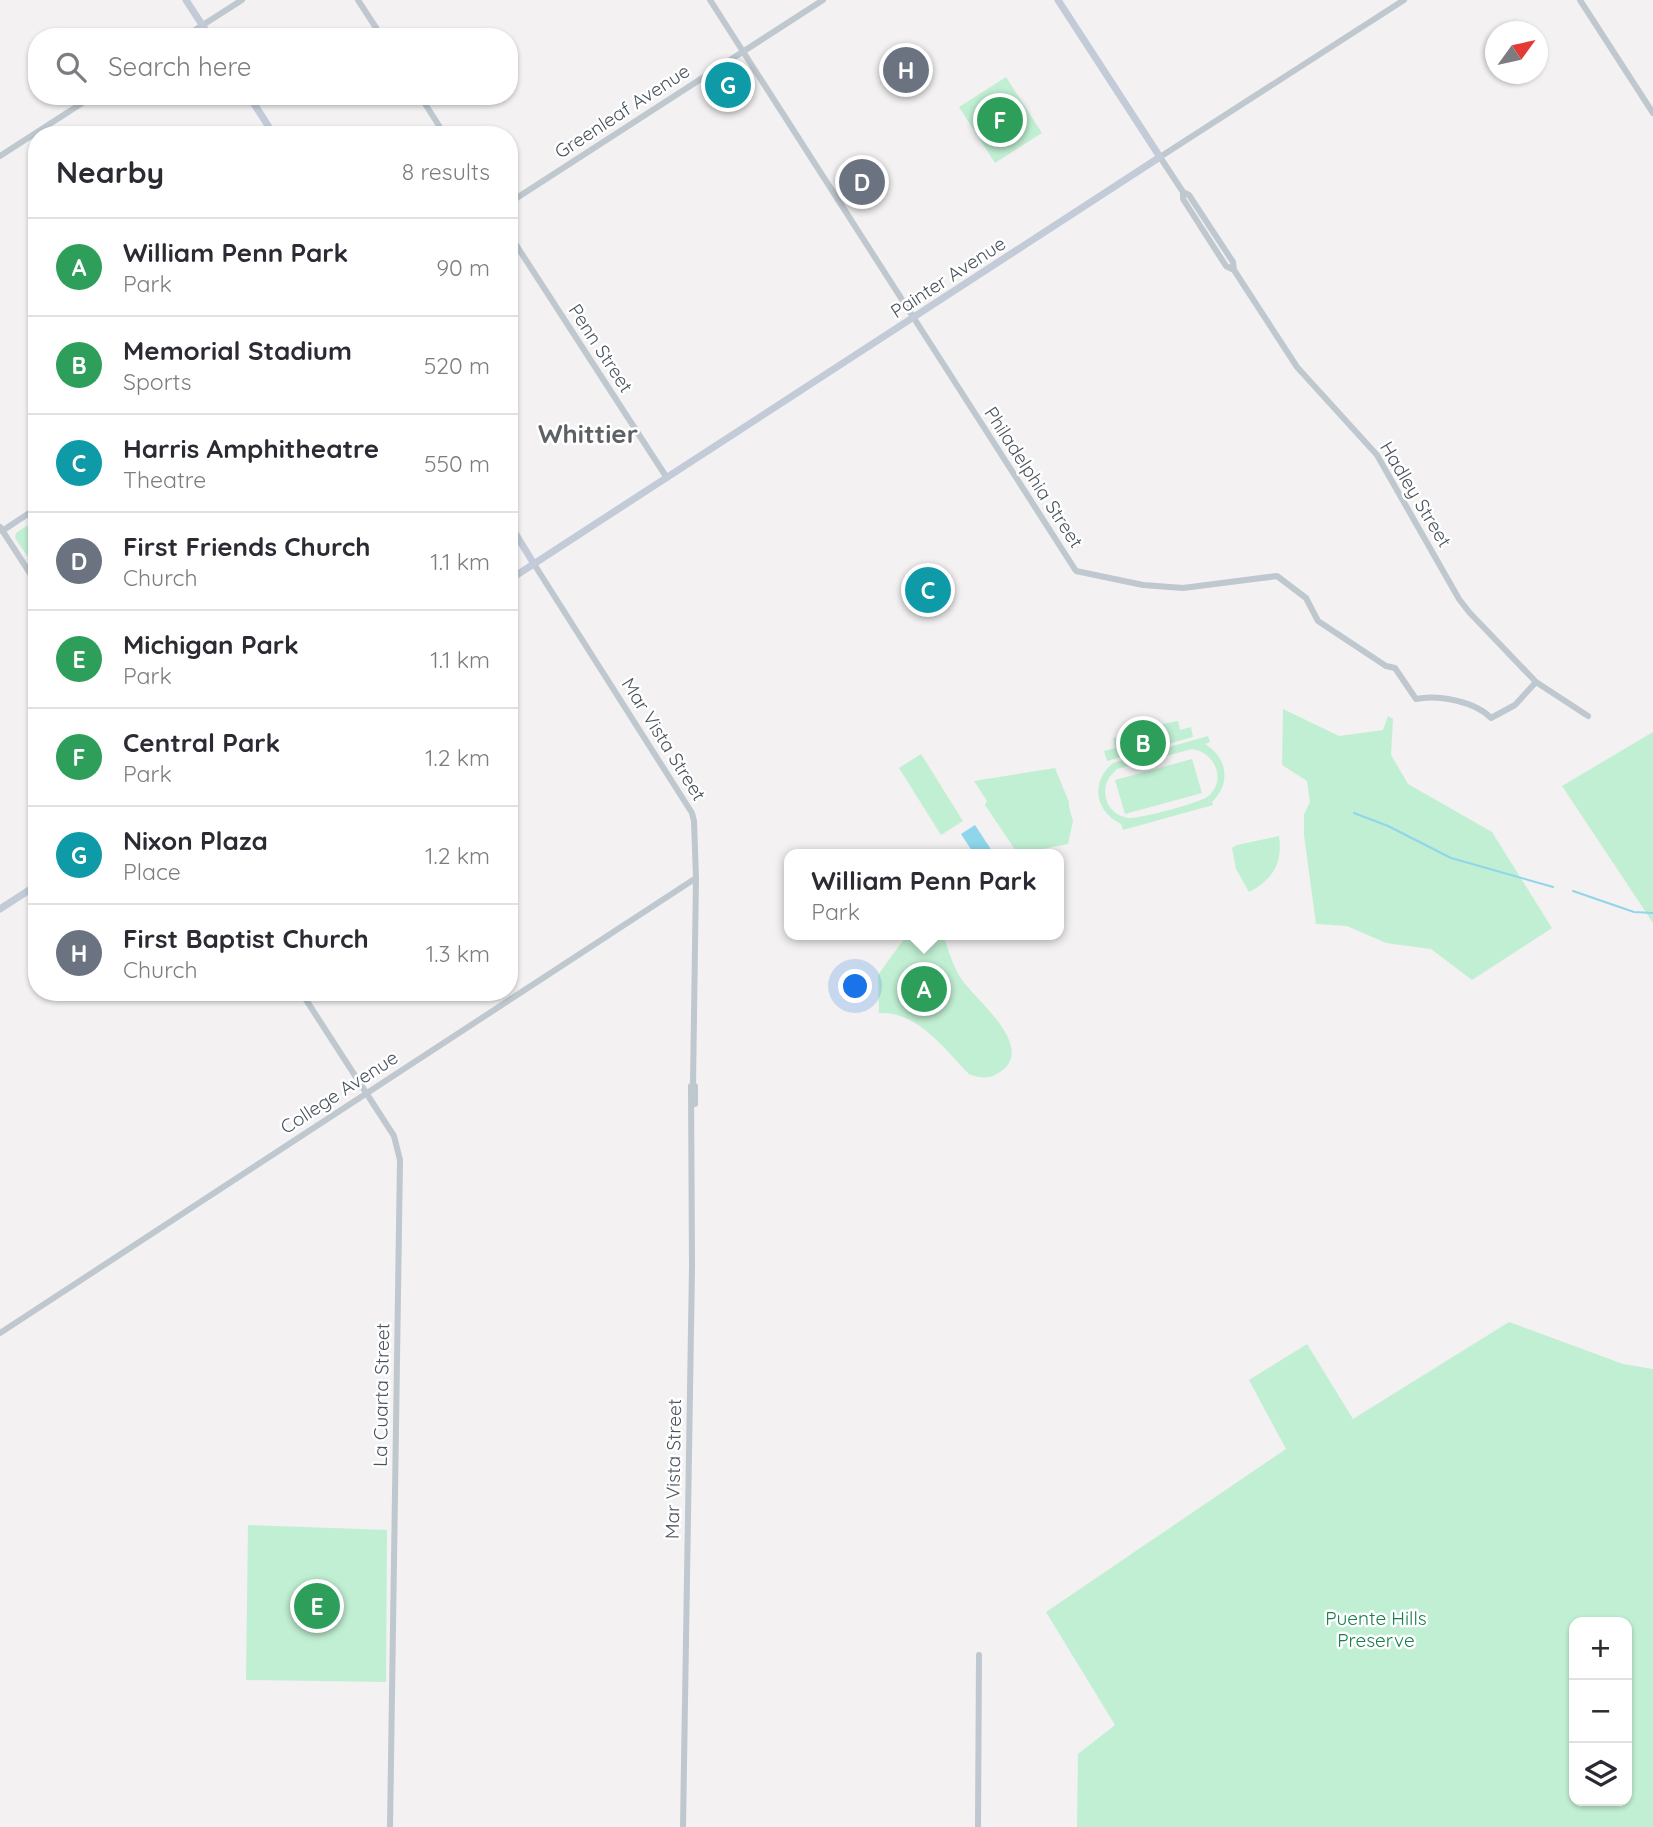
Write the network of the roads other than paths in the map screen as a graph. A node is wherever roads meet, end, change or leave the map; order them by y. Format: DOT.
graph roads {
  1 [pos="186,0"];
  2 [pos="242,0"];
  3 [pos="358,0"];
  4 [pos="709,0"];
  5 [pos="823,0"];
  6 [pos="1058,0"];
  7 [pos="1404,0"];
  8 [pos="1580,0"];
  9 [pos="203,25"];
  10 [pos="198,28"];
  11 [pos="205,28"];
  12 [pos="376,28"];
  13 [pos="743,52"];
  14 [pos="79,105"];
  15 [pos="255,105"];
  16 [pos="426,105"];
  17 [pos="1653,113"];
  18 [pos="46,126"];
  19 [pos="268,126"];
  20 [pos="439,126"];
  21 [pos="28,138"];
  22 [pos="0,156"];
  23 [pos="1160,157"];
  24 [pos="518,197"];
  25 [pos="518,248"];
  26 [pos="915,317"];
  27 [pos="667,478"];
  28 [pos="28,514"];
  29 [pos="1,530"];
  30 [pos="518,538"];
  31 [pos="534,564"];
  32 [pos="28,570"];
  33 [pos="518,574"];
  34 [pos="1535,682"];
  35 [pos="1588,716"];
  36 [pos="696,878"];
  37 [pos="28,891"];
  38 [pos="0,909"];
  39 [pos="518,994"];
  40 [pos="308,1001"];
  41 [pos="507,1001"];
  42 [pos="365,1093"];
  43 [pos="0,1332"];
  44 [pos="979,1655"];
  45 [pos="390,1827"];
  46 [pos="684,1827"];
  47 [pos="978,1827"];
  1 -- 9 [label="main road"];
  2 -- 9 [label="street"];
  3 -- 12 [label="street"];
  4 -- 13 [label="street, Philadelphia Street"];
  5 -- 13 [label="street, Greenleaf Avenue"];
  6 -- 23 [label="main road, Hadley Street"];
  7 -- 23 [label="street, Painter Avenue"];
  8 -- 17 [label="street"];
  9 -- 10 [label="street"];
  9 -- 11 [label="main road"];
  13 -- 24 [label="street, Greenleaf Avenue"];
  13 -- 26 [label="street, Philadelphia Street"];
  14 -- 18 [label="street"];
  15 -- 19 [label="main road"];
  16 -- 20 [label="street"];
  21 -- 22 [label="street"];
  23 -- 26 [label="main road, Painter Avenue"];
  23 -- 34 [label="street, Hadley Street"];
  25 -- 27 [label="street, Penn Street"];
  26 -- 27 [label="main road, Painter Avenue"];
  26 -- 34 [label="street, Philadelphia Street"];
  27 -- 31 [label="main road, Painter Avenue"];
  28 -- 29 [label="street"];
  29 -- 32 [label="street"];
  30 -- 31 [label="main road, Mar Vista Street"];
  31 -- 33 [label="main road, Painter Avenue"];
  31 -- 36 [label="street, Mar Vista Street"];
  34 -- 35 [label="street, Hadley Street"];
  36 -- 39 [label="street, College Avenue"];
  36 -- 46 [label="street, Mar Vista Street"];
  37 -- 38 [label="main road"];
  40 -- 42 [label="street, La Cuarta Street"];
  41 -- 42 [label="street, College Avenue"];
  42 -- 43 [label="street, College Avenue"];
  42 -- 45 [label="street, La Cuarta Street"];
  44 -- 47 [label="street"];
}
